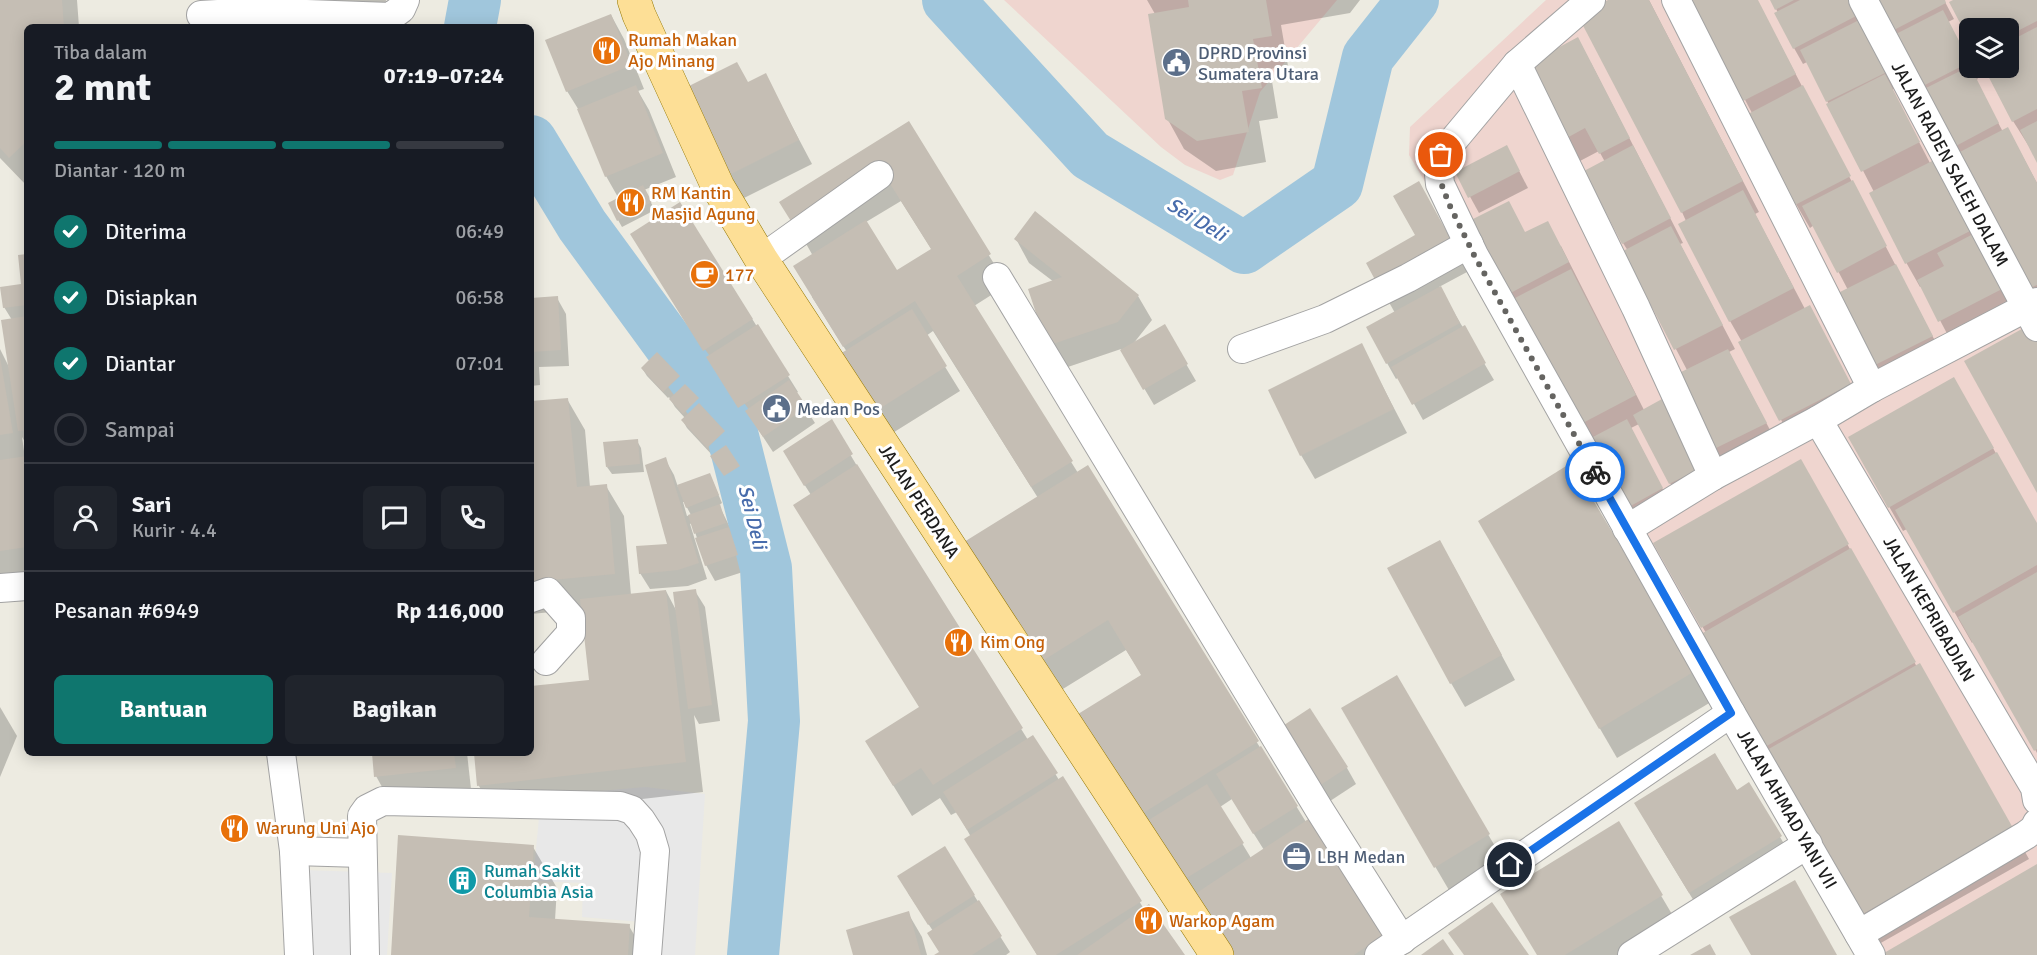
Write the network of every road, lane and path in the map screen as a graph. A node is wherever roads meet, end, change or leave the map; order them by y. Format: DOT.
graph roads {
  1 [pos="405,0"];
  2 [pos="1591,0"];
  3 [pos="1676,0"];
  4 [pos="1863,0"];
  5 [pos="251,6"];
  6 [pos="637,8"];
  7 [pos="201,14"];
  8 [pos="1517,64"];
  9 [pos="879,175"];
  10 [pos="1472,249"];
  11 [pos="760,259"];
  12 [pos="997,277"];
  13 [pos="2033,312"];
  14 [pos="1242,349"];
  15 [pos="1872,388"];
  16 [pos="1818,420"];
  17 [pos="1713,476"];
  18 [pos="1627,529"];
  19 [pos="24,586"];
  20 [pos="0,588"];
  21 [pos="534,597"];
  22 [pos="546,661"];
  23 [pos="1731,713"];
  24 [pos="281,756"];
  25 [pos="2037,800"];
  26 [pos="2037,823"];
  27 [pos="1808,844"];
  28 [pos="294,851"];
  29 [pos="362,853"];
  30 [pos="1402,940"];
  31 [pos="1865,944"];
  32 [pos="300,955"];
  33 [pos="365,955"];
  34 [pos="647,955"];
  35 [pos="1217,955"];
  36 [pos="1379,955"];
  37 [pos="1632,955"];
  1 -- 5 [label="street"];
  2 -- 8 [label="street, JALAN AHMAD YANI VII"];
  3 -- 15 [label="street"];
  4 -- 13 [label="street, JALAN RADEN SALEH DALAM"];
  5 -- 7 [label="street"];
  6 -- 11 [label="main road, JALAN PERDANA"];
  8 -- 10 [label="street, JALAN AHMAD YANI VII"];
  8 -- 17 [label="street"];
  9 -- 11 [label="street"];
  10 -- 14 [label="street"];
  10 -- 18 [label="street, JALAN AHMAD YANI VII"];
  11 -- 35 [label="main road, JALAN PERDANA"];
  12 -- 30 [label="street"];
  13 -- 15 [label="street"];
  15 -- 16 [label="street"];
  16 -- 17 [label="street"];
  16 -- 25 [label="street, JALAN KEPRIBADIAN"];
  17 -- 18 [label="street"];
  18 -- 23 [label="street, JALAN AHMAD YANI VII"];
  19 -- 20 [label="street"];
  21 -- 22 [label="street"];
  23 -- 27 [label="street, JALAN AHMAD YANI VII"];
  23 -- 30 [label="street"];
  24 -- 28 [label="street"];
  26 -- 31 [label="street"];
  27 -- 31 [label="street, JALAN AHMAD YANI VII"];
  27 -- 37 [label="street"];
  28 -- 29 [label="street"];
  28 -- 32 [label="street"];
  29 -- 33 [label="street"];
  29 -- 34 [label="street"];
  30 -- 36 [label="street"];
}
